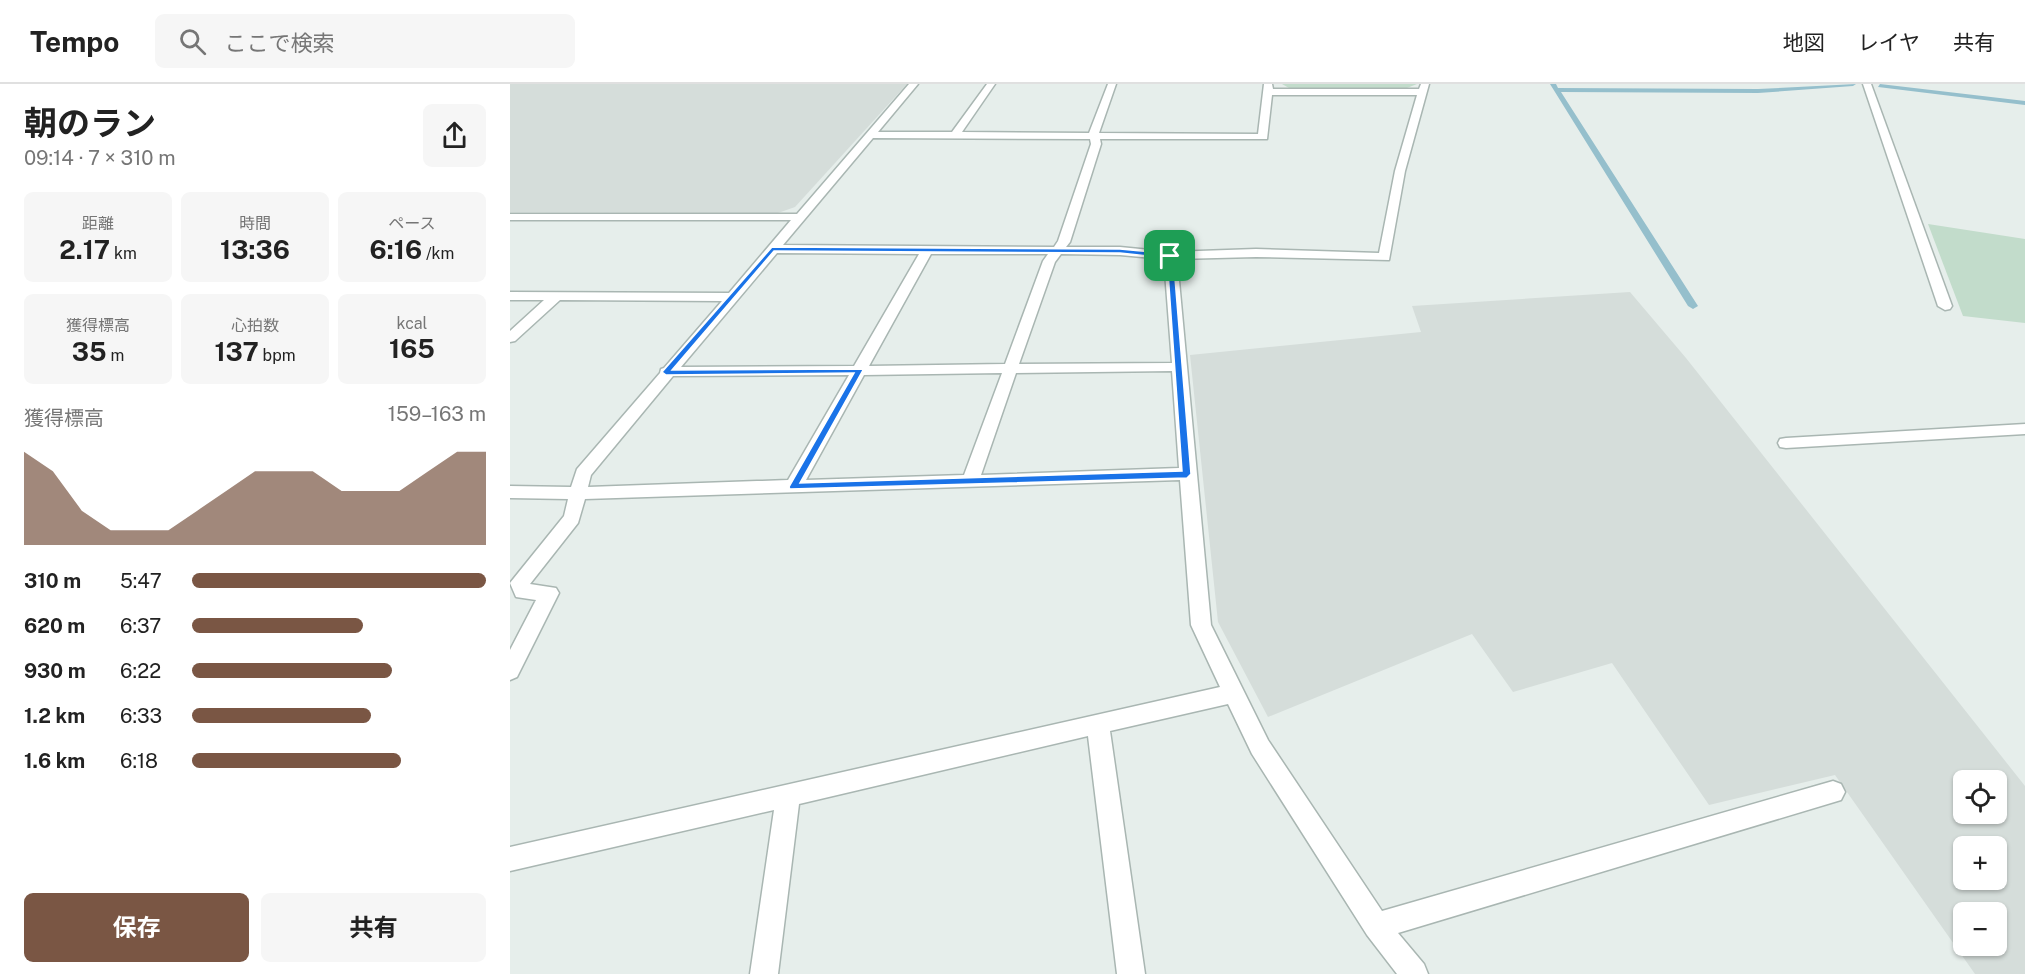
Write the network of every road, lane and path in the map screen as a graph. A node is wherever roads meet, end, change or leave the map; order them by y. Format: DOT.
graph roads {
  1 [pos="914,84"];
  2 [pos="991,84"];
  3 [pos="1112,84"];
  4 [pos="1868,84"];
  5 [pos="1268,88"];
  6 [pos="1424,88"];
  7 [pos="870,135"];
  8 [pos="955,136"];
  9 [pos="1094,136"];
  10 [pos="510,217"];
  11 [pos="799,218"];
  12 [pos="772,249"];
  13 [pos="927,250"];
  14 [pos="1057,250"];
  15 [pos="1170,256"];
  16 [pos="510,296"];
  17 [pos="557,296"];
  18 [pos="731,297"];
  19 [pos="1945,306"];
  20 [pos="510,338"];
  21 [pos="1179,367"];
  22 [pos="1010,369"];
  23 [pos="859,370"];
  24 [pos="666,372"];
  25 [pos="2025,429"];
  26 [pos="1786,443"];
  27 [pos="1187,474"];
  28 [pos="970,482"];
  29 [pos="794,487"];
  30 [pos="510,492"];
  31 [pos="576,493"];
  32 [pos="510,671"];
  33 [pos="1234,693"];
  34 [pos="1098,724"];
  35 [pos="1833,792"];
  36 [pos="788,795"];
  37 [pos="510,859"];
  38 [pos="1376,926"];
  39 [pos="764,974"];
  40 [pos="1131,974"];
  41 [pos="1414,974"];
  1 -- 7 [label="street"];
  2 -- 8 [label="street"];
  3 -- 9 [label="street"];
  4 -- 19 [label="street"];
  5 -- 6 [label="street"];
  5 -- 9 [label="street"];
  6 -- 15 [label="street"];
  7 -- 8 [label="street"];
  7 -- 11 [label="street"];
  8 -- 9 [label="street"];
  9 -- 14 [label="street"];
  10 -- 11 [label="street"];
  11 -- 12 [label="street"];
  12 -- 13 [label="street"];
  12 -- 18 [label="street"];
  13 -- 14 [label="street"];
  13 -- 23 [label="street"];
  14 -- 15 [label="street"];
  14 -- 22 [label="street"];
  15 -- 21 [label="street"];
  16 -- 17 [label="street"];
  17 -- 18 [label="street"];
  17 -- 20 [label="street"];
  18 -- 24 [label="street"];
  21 -- 22 [label="street"];
  21 -- 27 [label="street"];
  22 -- 23 [label="street"];
  22 -- 28 [label="street"];
  23 -- 24 [label="street"];
  23 -- 29 [label="street"];
  24 -- 31 [label="street"];
  25 -- 26 [label="street"];
  27 -- 28 [label="street"];
  27 -- 33 [label="street"];
  28 -- 29 [label="street"];
  29 -- 31 [label="street"];
  30 -- 31 [label="street"];
  31 -- 32 [label="street"];
  33 -- 34 [label="street"];
  33 -- 38 [label="street"];
  34 -- 36 [label="street"];
  34 -- 40 [label="street"];
  35 -- 38 [label="street"];
  36 -- 37 [label="street"];
  36 -- 39 [label="street"];
  38 -- 41 [label="street"];
}
